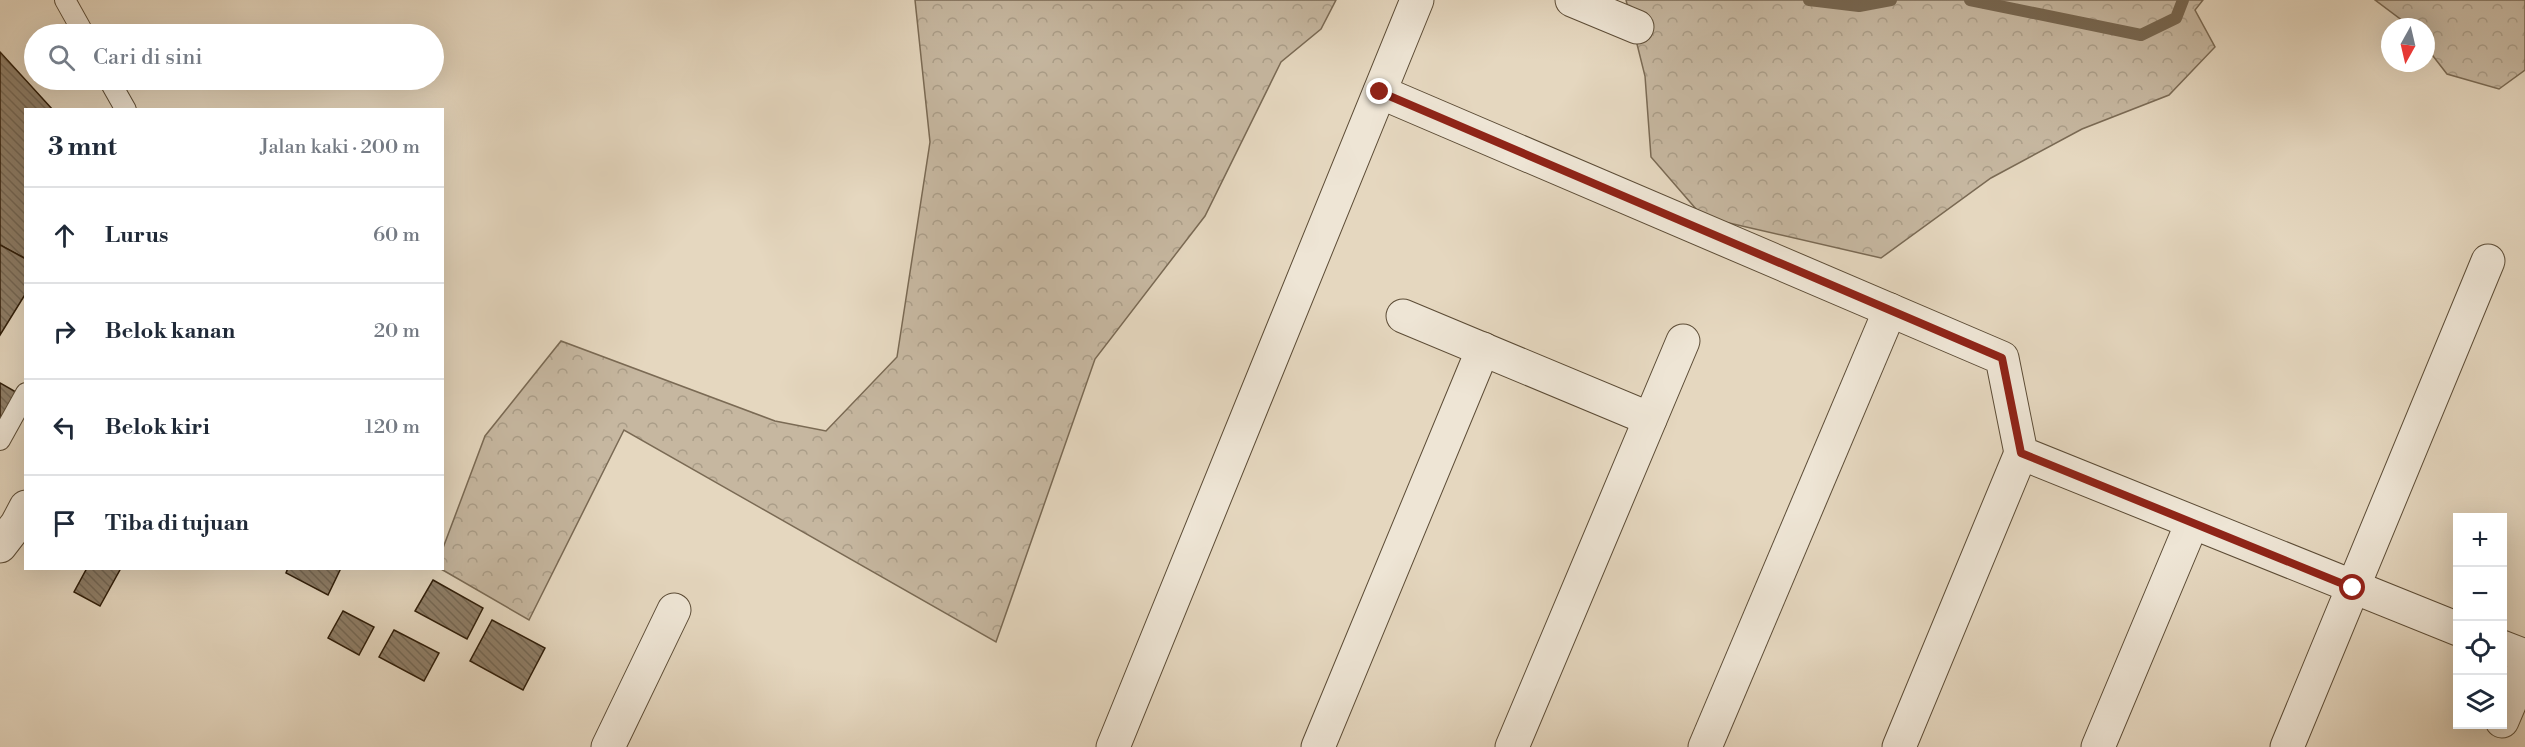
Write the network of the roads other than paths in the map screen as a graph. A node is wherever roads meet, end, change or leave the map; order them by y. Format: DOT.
graph roads {
  1 [pos="65,0"];
  2 [pos="1417,0"];
  3 [pos="1572,0"];
  4 [pos="78,24"];
  5 [pos="1637,27"];
  6 [pos="115,90"];
  7 [pos="1380,92"];
  8 [pos="125,108"];
  9 [pos="2488,261"];
  10 [pos="1890,310"];
  11 [pos="1403,316"];
  12 [pos="1683,341"];
  13 [pos="1483,350"];
  14 [pos="24,397"];
  15 [pos="1650,419"];
  16 [pos="0,440"];
  17 [pos="2021,453"];
  18 [pos="24,511"];
  19 [pos="2192,522"];
  20 [pos="0,546"];
  21 [pos="2353,588"];
  22 [pos="674,610"];
  23 [pos="2453,627"];
  24 [pos="2507,649"];
  25 [pos="2525,656"];
  26 [pos="2525,668"];
  27 [pos="2507,711"];
  28 [pos="2500,729"];
  29 [pos="608,747"];
  30 [pos="1113,747"];
  31 [pos="1318,747"];
  32 [pos="1512,747"];
  33 [pos="1705,747"];
  34 [pos="1899,747"];
  35 [pos="2098,747"];
  36 [pos="2287,747"];
  37 [pos="2492,747"];
  1 -- 4 [label="lane"];
  2 -- 7 [label="street"];
  3 -- 5 [label="street"];
  6 -- 8 [label="lane"];
  7 -- 10 [label="street"];
  7 -- 30 [label="street"];
  9 -- 21 [label="street"];
  10 -- 17 [label="street"];
  10 -- 33 [label="street"];
  11 -- 13 [label="street"];
  12 -- 15 [label="street"];
  13 -- 15 [label="street"];
  13 -- 31 [label="street"];
  14 -- 16 [label="lane"];
  15 -- 32 [label="street"];
  17 -- 19 [label="street"];
  17 -- 34 [label="street"];
  18 -- 20 [label="street"];
  19 -- 21 [label="street"];
  19 -- 35 [label="street"];
  21 -- 23 [label="street"];
  21 -- 36 [label="street"];
  22 -- 29 [label="street"];
  24 -- 25 [label="street"];
  26 -- 27 [label="street"];
  28 -- 37 [label="street"];
}
